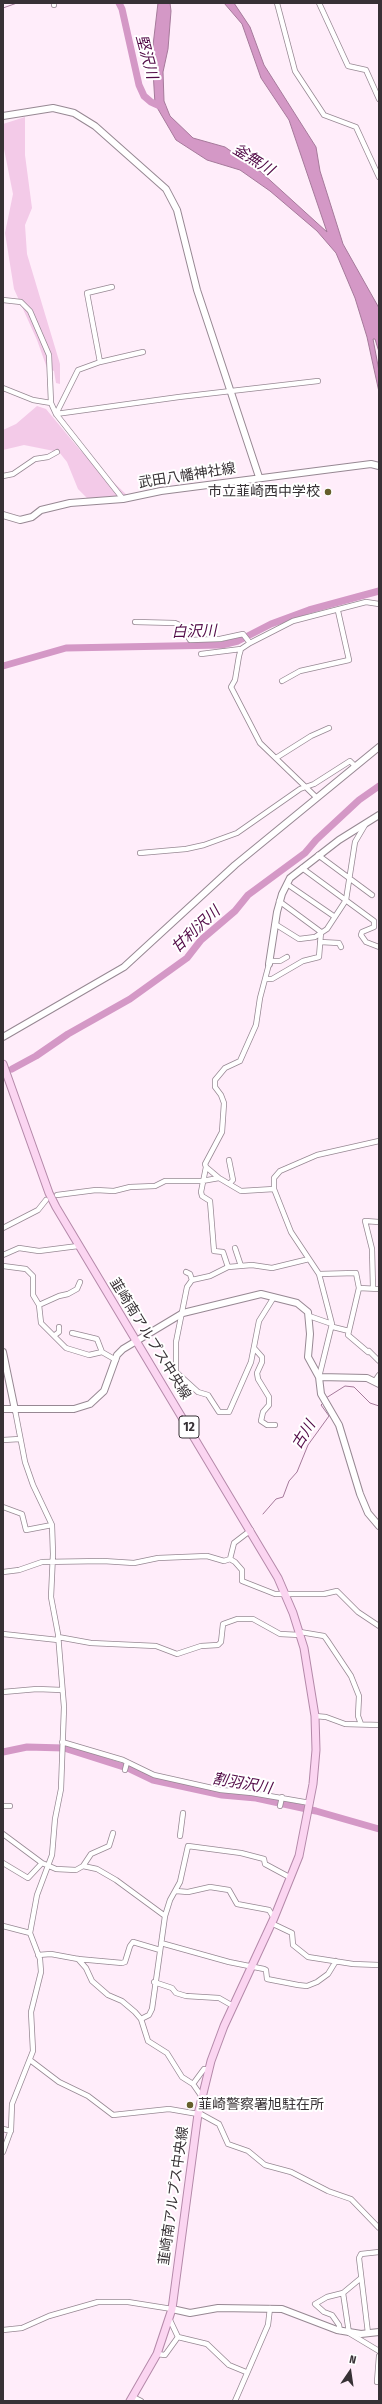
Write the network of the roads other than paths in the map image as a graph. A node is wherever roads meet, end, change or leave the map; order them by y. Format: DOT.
graph roads {
  1 [pos="277,3"];
  2 [pos="319,3"];
  3 [pos="379,99"];
  4 [pos="3,116"];
  5 [pos="379,177"];
  6 [pos="112,286"];
  7 [pos="3,300"];
  8 [pos="143,352"];
  9 [pos="100,362"];
  10 [pos="318,381"];
  11 [pos="3,388"];
  12 [pos="230,391"];
  13 [pos="51,403"];
  14 [pos="56,414"];
  15 [pos="57,452"];
  16 [pos="379,466"];
  17 [pos="3,476"];
  18 [pos="259,477"];
  19 [pos="123,499"];
  20 [pos="3,515"];
  21 [pos="379,604"];
  22 [pos="338,610"];
  23 [pos="135,622"];
  24 [pos="250,643"];
  25 [pos="241,650"];
  26 [pos="201,654"];
  27 [pos="282,681"];
  28 [pos="329,728"];
  29 [pos="379,747"];
  30 [pos="276,758"];
  31 [pos="355,766"];
  32 [pos="306,786"];
  33 [pos="316,797"];
  34 [pos="379,815"];
  35 [pos="366,824"];
  36 [pos="351,833"];
  37 [pos="355,842"];
  38 [pos="140,853"];
  39 [pos="318,855"];
  40 [pos="302,868"];
  41 [pos="350,878"];
  42 [pos="287,884"];
  43 [pos="372,895"];
  44 [pos="346,900"];
  45 [pos="279,901"];
  46 [pos="335,916"];
  47 [pos="275,924"];
  48 [pos="321,932"];
  49 [pos="320,942"];
  50 [pos="342,947"];
  51 [pos="379,947"];
  52 [pos="287,957"];
  53 [pos="269,962"];
  54 [pos="266,979"];
  55 [pos="3,1037"];
  56 [pos="3,1064"];
  57 [pos="379,1142"];
  58 [pos="229,1160"];
  59 [pos="206,1168"];
  60 [pos="219,1178"];
  61 [pos="202,1181"];
  62 [pos="230,1183"];
  63 [pos="274,1189"];
  64 [pos="57,1195"];
  65 [pos="46,1200"];
  66 [pos="379,1222"];
  67 [pos="3,1228"];
  68 [pos="78,1246"];
  69 [pos="235,1248"];
  70 [pos="3,1255"];
  71 [pos="309,1259"];
  72 [pos="3,1266"];
  73 [pos="241,1266"];
  74 [pos="228,1267"];
  75 [pos="186,1272"];
  76 [pos="318,1274"];
  77 [pos="192,1280"];
  78 [pos="80,1282"];
  79 [pos="359,1288"];
  80 [pos="373,1288"];
  81 [pos="379,1289"];
  82 [pos="274,1297"];
  83 [pos="39,1305"];
  84 [pos="183,1313"];
  85 [pos="309,1316"];
  86 [pos="333,1326"];
  87 [pos="59,1327"];
  88 [pos="349,1330"];
  89 [pos="72,1333"];
  90 [pos="55,1335"];
  91 [pos="136,1342"];
  92 [pos="254,1348"];
  93 [pos="3,1352"];
  94 [pos="102,1352"];
  95 [pos="116,1360"];
  96 [pos="379,1362"];
  97 [pos="379,1375"];
  98 [pos="319,1377"];
  99 [pos="377,1382"];
  100 [pos="3,1409"];
  101 [pos="15,1410"];
  102 [pos="275,1425"];
  103 [pos="20,1439"];
  104 [pos="3,1440"];
  105 [pos="3,1507"];
  106 [pos="52,1525"];
  107 [pos="379,1526"];
  108 [pos="251,1530"];
  109 [pos="230,1559"];
  110 [pos="53,1562"];
  111 [pos="3,1572"];
  112 [pos="286,1595"];
  113 [pos="379,1626"];
  114 [pos="300,1633"];
  115 [pos="3,1634"];
  116 [pos="58,1638"];
  117 [pos="62,1690"];
  118 [pos="3,1692"];
  119 [pos="315,1716"];
  120 [pos="361,1724"];
  121 [pos="379,1725"];
  122 [pos="62,1742"];
  123 [pos="282,1798"];
  124 [pos="3,1806"];
  125 [pos="10,1806"];
  126 [pos="280,1806"];
  127 [pos="310,1808"];
  128 [pos="183,1813"];
  129 [pos="113,1833"];
  130 [pos="3,1834"];
  131 [pos="180,1836"];
  132 [pos="42,1862"];
  133 [pos="3,1863"];
  134 [pos="83,1866"];
  135 [pos="49,1867"];
  136 [pos="291,1878"];
  137 [pos="176,1891"];
  138 [pos="165,1916"];
  139 [pos="272,1920"];
  140 [pos="3,1926"];
  141 [pos="30,1933"];
  142 [pos="161,1943"];
  143 [pos="160,1950"];
  144 [pos="38,1955"];
  145 [pos="78,1959"];
  146 [pos="336,1961"];
  147 [pos="379,1965"];
  148 [pos="251,1967"];
  149 [pos="154,1982"];
  150 [pos="233,2006"];
  151 [pos="141,2019"];
  152 [pos="30,2060"];
  153 [pos="209,2070"];
  154 [pos="193,2084"];
  155 [pos="202,2097"];
  156 [pos="198,2113"];
  157 [pos="3,2129"];
  158 [pos="11,2131"];
  159 [pos="3,2152"];
  160 [pos="379,2228"];
  161 [pos="379,2252"];
  162 [pos="361,2278"];
  163 [pos="343,2293"];
  164 [pos="270,2308"];
  165 [pos="172,2309"];
  166 [pos="169,2318"];
  167 [pos="3,2330"];
  168 [pos="340,2331"];
  169 [pos="379,2332"];
  170 [pos="349,2333"];
  171 [pos="368,2333"];
  172 [pos="178,2337"];
  173 [pos="379,2351"];
  174 [pos="157,2354"];
  175 [pos="379,2356"];
  176 [pos="246,2372"];
  177 [pos="377,2382"];
  178 [pos="131,2399"];
  179 [pos="141,2401"];
  180 [pos="235,2401"];
  1 -- 5 [label="street"];
  2 -- 3 [label="street"];
  4 -- 12 [label="street"];
  6 -- 9 [label="street"];
  7 -- 13 [label="street"];
  8 -- 9 [label="street"];
  9 -- 14 [label="street"];
  10 -- 12 [label="street"];
  11 -- 13 [label="street"];
  12 -- 14 [label="street"];
  12 -- 18 [label="street"];
  13 -- 14 [label="street"];
  14 -- 19 [label="street"];
  15 -- 17 [label="street"];
  16 -- 18 [label="street, 武田八幡神社線"];
  18 -- 19 [label="street, 武田八幡神社線"];
  19 -- 20 [label="street, 武田八幡神社線"];
  21 -- 22 [label="street"];
  22 -- 24 [label="street"];
  22 -- 27 [label="street"];
  23 -- 24 [label="street"];
  24 -- 25 [label="street"];
  25 -- 26 [label="street"];
  25 -- 30 [label="street"];
  28 -- 30 [label="street"];
  29 -- 31 [label="street"];
  30 -- 32 [label="street"];
  31 -- 32 [label="street"];
  31 -- 33 [label="street"];
  32 -- 33 [label="street"];
  32 -- 38 [label="street"];
  33 -- 55 [label="street"];
  34 -- 35 [label="street"];
  35 -- 36 [label="street"];
  35 -- 37 [label="street"];
  36 -- 37 [label="street"];
  36 -- 39 [label="street"];
  37 -- 41 [label="street"];
  39 -- 40 [label="street"];
  39 -- 41 [label="street"];
  40 -- 42 [label="street"];
  40 -- 44 [label="street"];
  41 -- 43 [label="street"];
  41 -- 44 [label="street"];
  42 -- 45 [label="street"];
  42 -- 46 [label="street"];
  44 -- 46 [label="street"];
  44 -- 51 [label="street"];
  45 -- 47 [label="street"];
  45 -- 48 [label="street"];
  46 -- 48 [label="street"];
  47 -- 48 [label="street"];
  47 -- 53 [label="street"];
  48 -- 49 [label="street"];
  49 -- 50 [label="street"];
  49 -- 54 [label="street"];
  52 -- 53 [label="street"];
  53 -- 54 [label="street"];
  54 -- 59 [label="street"];
  56 -- 68 [label="main road, 韮崎南アルプス中央線 / 12"];
  57 -- 63 [label="street"];
  58 -- 62 [label="street"];
  59 -- 60 [label="street"];
  59 -- 61 [label="street"];
  60 -- 61 [label="street"];
  60 -- 62 [label="street"];
  61 -- 64 [label="street"];
  61 -- 74 [label="street"];
  62 -- 63 [label="street"];
  63 -- 71 [label="street"];
  65 -- 67 [label="street"];
  66 -- 80 [label="street"];
  68 -- 70 [label="street"];
  68 -- 91 [label="main road, 韮崎南アルプス中央線 / 12"];
  69 -- 73 [label="street"];
  71 -- 73 [label="street"];
  71 -- 76 [label="street"];
  72 -- 83 [label="street"];
  73 -- 74 [label="street"];
  74 -- 77 [label="street"];
  75 -- 77 [label="street"];
  76 -- 79 [label="street"];
  76 -- 86 [label="street"];
  77 -- 84 [label="street"];
  78 -- 83 [label="street"];
  79 -- 80 [label="street"];
  79 -- 88 [label="street"];
  80 -- 81 [label="street"];
  82 -- 84 [label="street"];
  82 -- 85 [label="street"];
  82 -- 92 [label="street"];
  83 -- 90 [label="street"];
  84 -- 91 [label="street"];
  84 -- 92 [label="street"];
  85 -- 86 [label="street"];
  85 -- 98 [label="street"];
  86 -- 88 [label="street"];
  86 -- 98 [label="street"];
  87 -- 90 [label="street"];
  88 -- 96 [label="street"];
  89 -- 94 [label="street"];
  90 -- 94 [label="street"];
  91 -- 95 [label="street"];
  91 -- 108 [label="main road, 韮崎南アルプス中央線 / 12"];
  92 -- 102 [label="street"];
  93 -- 101 [label="street"];
  94 -- 95 [label="street"];
  95 -- 101 [label="street"];
  97 -- 99 [label="street"];
  98 -- 99 [label="street"];
  98 -- 107 [label="street"];
  100 -- 101 [label="street"];
  101 -- 103 [label="street"];
  103 -- 104 [label="street"];
  103 -- 106 [label="street"];
  105 -- 106 [label="street"];
  106 -- 110 [label="street"];
  108 -- 109 [label="street"];
  108 -- 112 [label="main road, 韮崎南アルプス中央線 / 12"];
  109 -- 110 [label="street"];
  109 -- 112 [label="street"];
  110 -- 111 [label="street"];
  110 -- 116 [label="street"];
  112 -- 113 [label="street"];
  112 -- 114 [label="main road, 韮崎南アルプス中央線 / 12"];
  114 -- 116 [label="street"];
  114 -- 119 [label="main road, 韮崎南アルプス中央線 / 12"];
  114 -- 120 [label="street"];
  115 -- 116 [label="street"];
  116 -- 117 [label="street"];
  117 -- 118 [label="street"];
  117 -- 122 [label="street"];
  119 -- 120 [label="street"];
  119 -- 127 [label="main road, 韮崎南アルプス中央線 / 12"];
  120 -- 121 [label="street"];
  122 -- 123 [label="street"];
  122 -- 135 [label="street"];
  123 -- 126 [label="street"];
  123 -- 127 [label="street"];
  124 -- 125 [label="street"];
  127 -- 136 [label="main road, 韮崎南アルプス中央線 / 12"];
  128 -- 131 [label="street"];
  129 -- 134 [label="street"];
  130 -- 132 [label="street"];
  132 -- 133 [label="street"];
  132 -- 135 [label="street"];
  134 -- 135 [label="street"];
  134 -- 138 [label="street"];
  135 -- 141 [label="street"];
  136 -- 137 [label="street"];
  136 -- 139 [label="main road, 韮崎南アルプス中央線 / 12"];
  137 -- 138 [label="street"];
  137 -- 139 [label="street"];
  138 -- 142 [label="street"];
  139 -- 146 [label="street"];
  139 -- 148 [label="main road, 韮崎南アルプス中央線 / 12"];
  140 -- 141 [label="street"];
  141 -- 144 [label="street"];
  142 -- 143 [label="street"];
  142 -- 148 [label="street"];
  143 -- 145 [label="street"];
  143 -- 149 [label="street"];
  144 -- 145 [label="street"];
  144 -- 152 [label="street"];
  145 -- 151 [label="street"];
  146 -- 147 [label="street"];
  146 -- 148 [label="street"];
  148 -- 150 [label="main road, 韮崎南アルプス中央線 / 12"];
  149 -- 150 [label="street"];
  149 -- 151 [label="street"];
  150 -- 153 [label="main road, 韮崎南アルプス中央線 / 12"];
  151 -- 154 [label="street"];
  152 -- 156 [label="street"];
  152 -- 158 [label="street"];
  153 -- 154 [label="street"];
  153 -- 155 [label="main road, 韮崎南アルプス中央線 / 12"];
  154 -- 155 [label="street"];
  155 -- 156 [label="main road, 韮崎南アルプス中央線 / 12"];
  156 -- 160 [label="street"];
  156 -- 165 [label="main road, 韮崎南アルプス中央線 / 12"];
  157 -- 158 [label="street"];
  158 -- 159 [label="street"];
  161 -- 162 [label="street"];
  162 -- 163 [label="street"];
  162 -- 171 [label="street"];
  163 -- 168 [label="street"];
  163 -- 170 [label="street"];
  164 -- 165 [label="street"];
  164 -- 168 [label="street"];
  164 -- 176 [label="street"];
  165 -- 166 [label="main road, 韮崎南アルプス中央線 / 12"];
  165 -- 167 [label="street"];
  166 -- 172 [label="street"];
  166 -- 174 [label="main road, 韮崎南アルプス中央線 / 12"];
  168 -- 170 [label="street"];
  169 -- 171 [label="street"];
  170 -- 171 [label="street"];
  170 -- 173 [label="street"];
  172 -- 174 [label="street"];
  172 -- 176 [label="street"];
  174 -- 178 [label="main road, 韮崎南アルプス中央線 / 12"];
  175 -- 177 [label="street"];
  176 -- 180 [label="street"];
  178 -- 179 [label="street"];
}
